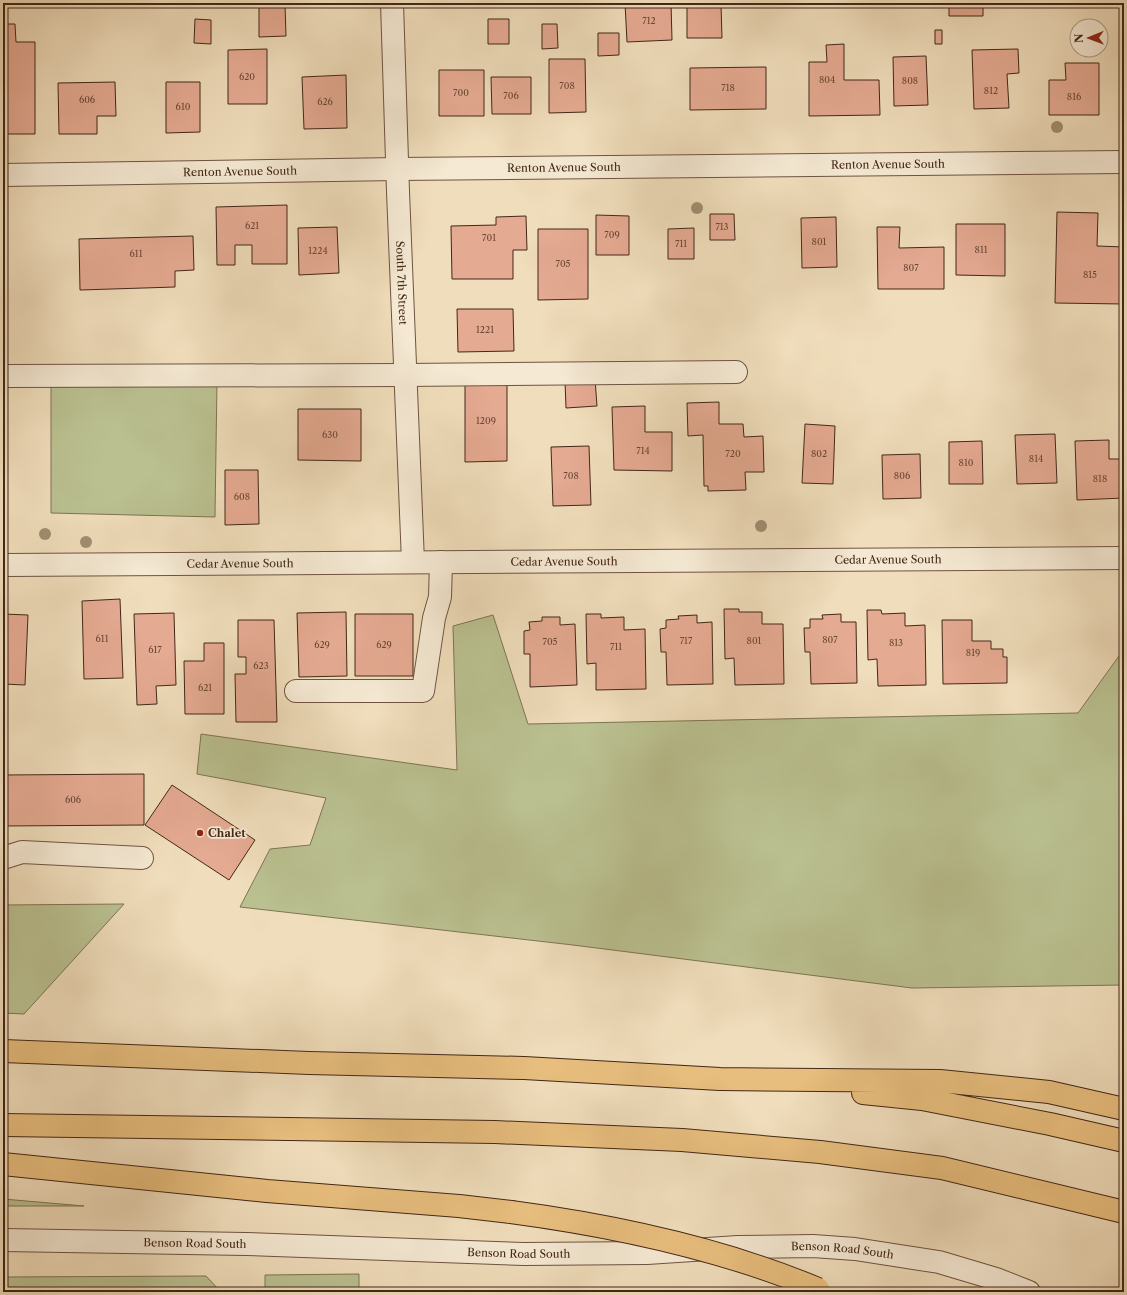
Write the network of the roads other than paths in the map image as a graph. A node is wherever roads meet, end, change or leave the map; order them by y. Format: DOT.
graph roads {
  1 [pos="392,3"];
  2 [pos="1124,162"];
  3 [pos="397,169"];
  4 [pos="3,175"];
  5 [pos="736,372"];
  6 [pos="406,375"];
  7 [pos="3,376"];
  8 [pos="1124,558"];
  9 [pos="413,562"];
  10 [pos="441,562"];
  11 [pos="3,565"];
  12 [pos="296,692"];
  13 [pos="3,858"];
  14 [pos="142,858"];
  15 [pos="3,1051"];
  16 [pos="720,1079"];
  17 [pos="1124,1109"];
  18 [pos="3,1125"];
  19 [pos="1124,1142"];
  20 [pos="3,1164"];
  21 [pos="1124,1212"];
  22 [pos="3,1240"];
  23 [pos="821,1290"];
  24 [pos="1029,1292"];
  1 -- 3 [label="street, South 7th Street"];
  2 -- 3 [label="street, Renton Avenue South"];
  3 -- 4 [label="street, Renton Avenue South"];
  3 -- 6 [label="street, South 7th Street"];
  5 -- 6 [label="street"];
  6 -- 7 [label="street"];
  6 -- 9 [label="street, South 7th Street"];
  8 -- 10 [label="street, Cedar Avenue South"];
  9 -- 10 [label="street, Cedar Avenue South"];
  9 -- 11 [label="street, Cedar Avenue South"];
  10 -- 12 [label="street"];
  13 -- 14 [label="street"];
  15 -- 16 [label="highway"];
  16 -- 17 [label="highway"];
  16 -- 19 [label="highway"];
  18 -- 21 [label="highway"];
  20 -- 23 [label="highway, bridge"];
  22 -- 24 [label="street, Benson Road South"];
}
